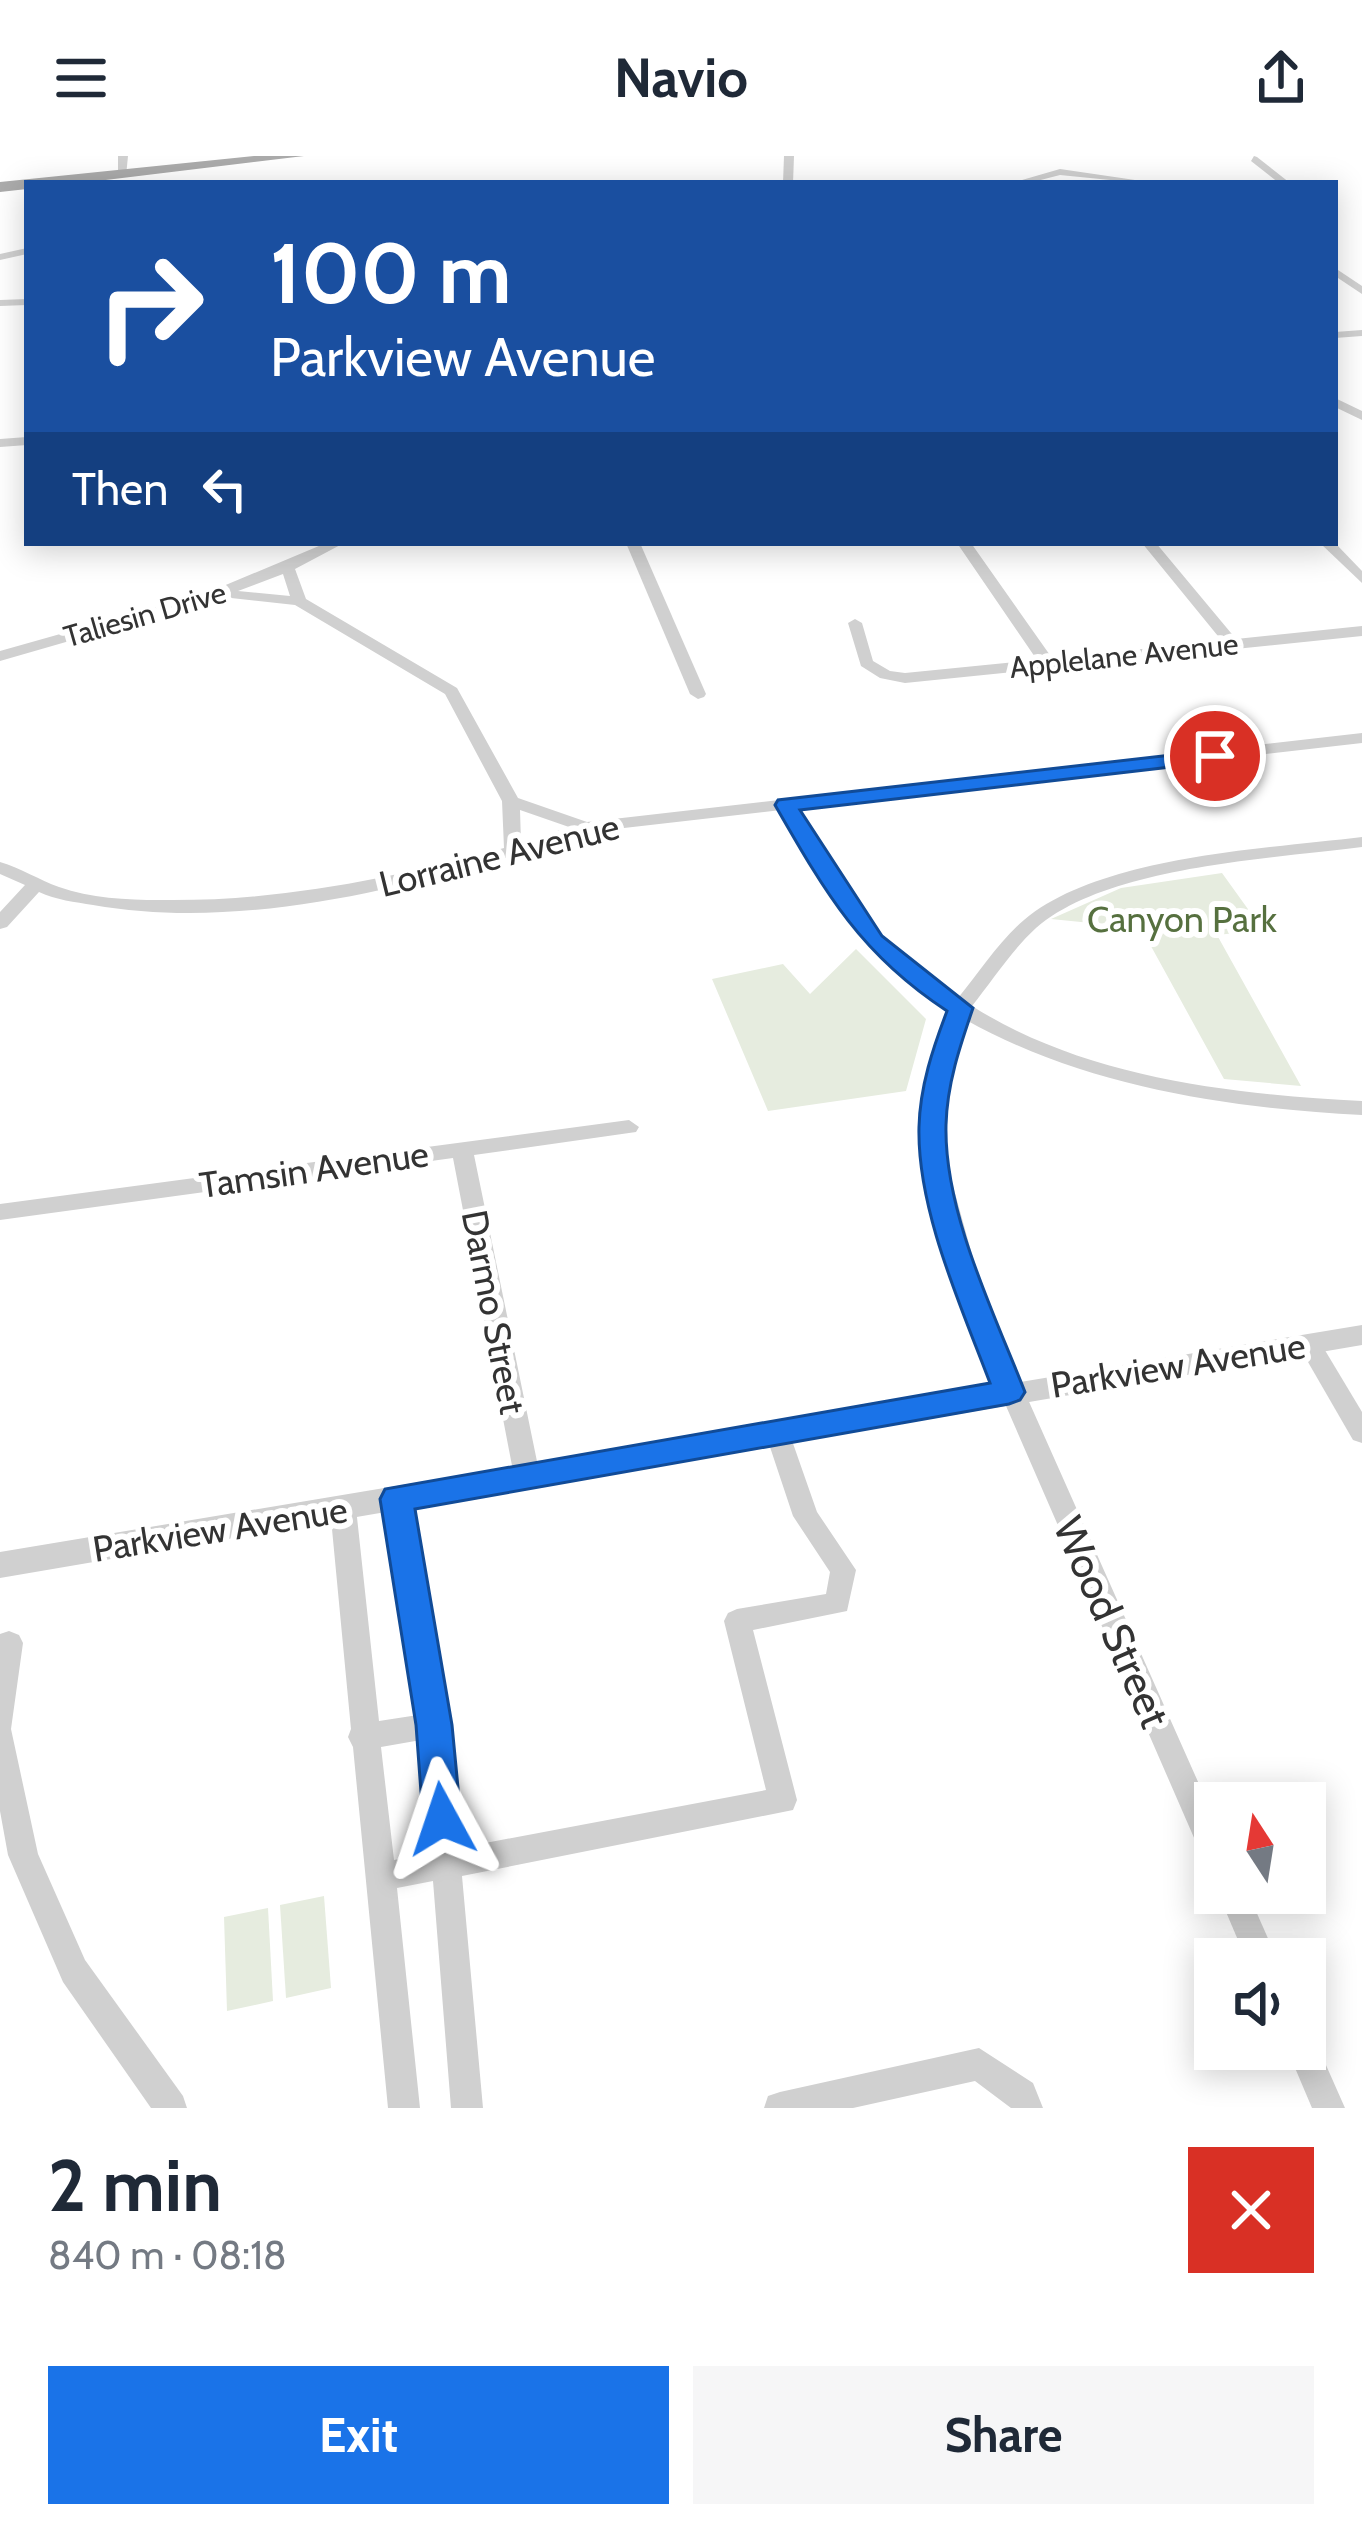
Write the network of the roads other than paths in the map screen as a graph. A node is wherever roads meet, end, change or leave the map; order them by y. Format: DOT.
graph roads {
  1 [pos="297,156"];
  2 [pos="1254,159"];
  3 [pos="123,165"];
  4 [pos="51,180"];
  5 [pos="1031,180"];
  6 [pos="1117,180"];
  7 [pos="1281,180"];
  8 [pos="331,546"];
  9 [pos="634,546"];
  10 [pos="966,546"];
  11 [pos="1151,546"];
  12 [pos="1330,546"];
  13 [pos="288,569"];
  14 [pos="1362,579"];
  15 [pos="218,595"];
  16 [pos="299,601"];
  17 [pos="855,623"];
  18 [pos="1362,631"];
  19 [pos="1232,645"];
  20 [pos="0,656"];
  21 [pos="1048,664"];
  22 [pos="698,694"];
  23 [pos="1362,738"];
  24 [pos="511,801"];
  25 [pos="786,805"];
  26 [pos="586,827"];
  27 [pos="1362,842"];
  28 [pos="513,855"];
  29 [pos="0,867"];
  30 [pos="34,886"];
  31 [pos="0,923"];
  32 [pos="960,1008"];
  33 [pos="1362,1108"];
  34 [pos="628,1127"];
  35 [pos="461,1149"];
  36 [pos="0,1212"];
  37 [pos="1362,1334"];
  38 [pos="1309,1343"];
  39 [pos="1009,1392"];
  40 [pos="777,1432"];
  41 [pos="1362,1433"];
  42 [pos="526,1476"];
  43 [pos="397,1499"];
  44 [pos="343,1508"];
  45 [pos="0,1565"];
  46 [pos="9,1643"];
  47 [pos="0,1724"];
  48 [pos="434,1725"];
  49 [pos="0,1736"];
  50 [pos="362,1737"];
  51 [pos="1194,1806"];
  52 [pos="446,1865"];
  53 [pos="380,1877"];
  54 [pos="1312,2070"];
  55 [pos="171,2108"];
  56 [pos="404,2108"];
  57 [pos="467,2108"];
  58 [pos="780,2108"];
  59 [pos="1027,2108"];
  60 [pos="1329,2108"];
  1 -- 3 [label="main road"];
  2 -- 7 [label="street"];
  3 -- 4 [label="main road"];
  5 -- 6 [label="street"];
  8 -- 13 [label="street, Taliesin Drive"];
  9 -- 22 [label="street"];
  10 -- 21 [label="street"];
  11 -- 19 [label="street"];
  12 -- 14 [label="street"];
  13 -- 15 [label="street, Taliesin Drive"];
  13 -- 16 [label="street"];
  15 -- 16 [label="street"];
  15 -- 20 [label="street, Taliesin Drive"];
  16 -- 24 [label="street"];
  17 -- 21 [label="street, Applelane Avenue"];
  18 -- 19 [label="street, Applelane Avenue"];
  19 -- 21 [label="street, Applelane Avenue"];
  23 -- 25 [label="street, Lorraine Avenue"];
  24 -- 26 [label="street"];
  24 -- 28 [label="street"];
  25 -- 26 [label="street, Lorraine Avenue"];
  25 -- 32 [label="street"];
  26 -- 28 [label="street, Lorraine Avenue"];
  27 -- 32 [label="street"];
  28 -- 30 [label="street, Lorraine Avenue"];
  29 -- 30 [label="street, Lorraine Avenue"];
  30 -- 31 [label="street"];
  32 -- 33 [label="street"];
  32 -- 39 [label="street, Wood Street"];
  34 -- 35 [label="street, Tamsin Avenue"];
  35 -- 36 [label="street, Tamsin Avenue"];
  35 -- 42 [label="street, Darmo Street"];
  37 -- 38 [label="street, Parkview Avenue"];
  38 -- 39 [label="street, Parkview Avenue"];
  38 -- 41 [label="street"];
  39 -- 40 [label="street, Parkview Avenue"];
  39 -- 51 [label="street, Wood Street"];
  40 -- 42 [label="street, Parkview Avenue"];
  40 -- 52 [label="street"];
  42 -- 43 [label="street, Parkview Avenue"];
  43 -- 44 [label="street, Parkview Avenue"];
  43 -- 48 [label="street"];
  44 -- 45 [label="street, Parkview Avenue"];
  44 -- 50 [label="street"];
  46 -- 47 [label="street"];
  48 -- 50 [label="street"];
  48 -- 52 [label="street"];
  49 -- 55 [label="street"];
  50 -- 53 [label="street"];
  52 -- 53 [label="street"];
  52 -- 57 [label="street"];
  53 -- 56 [label="street"];
  54 -- 60 [label="street"];
  58 -- 59 [label="street"];
}
